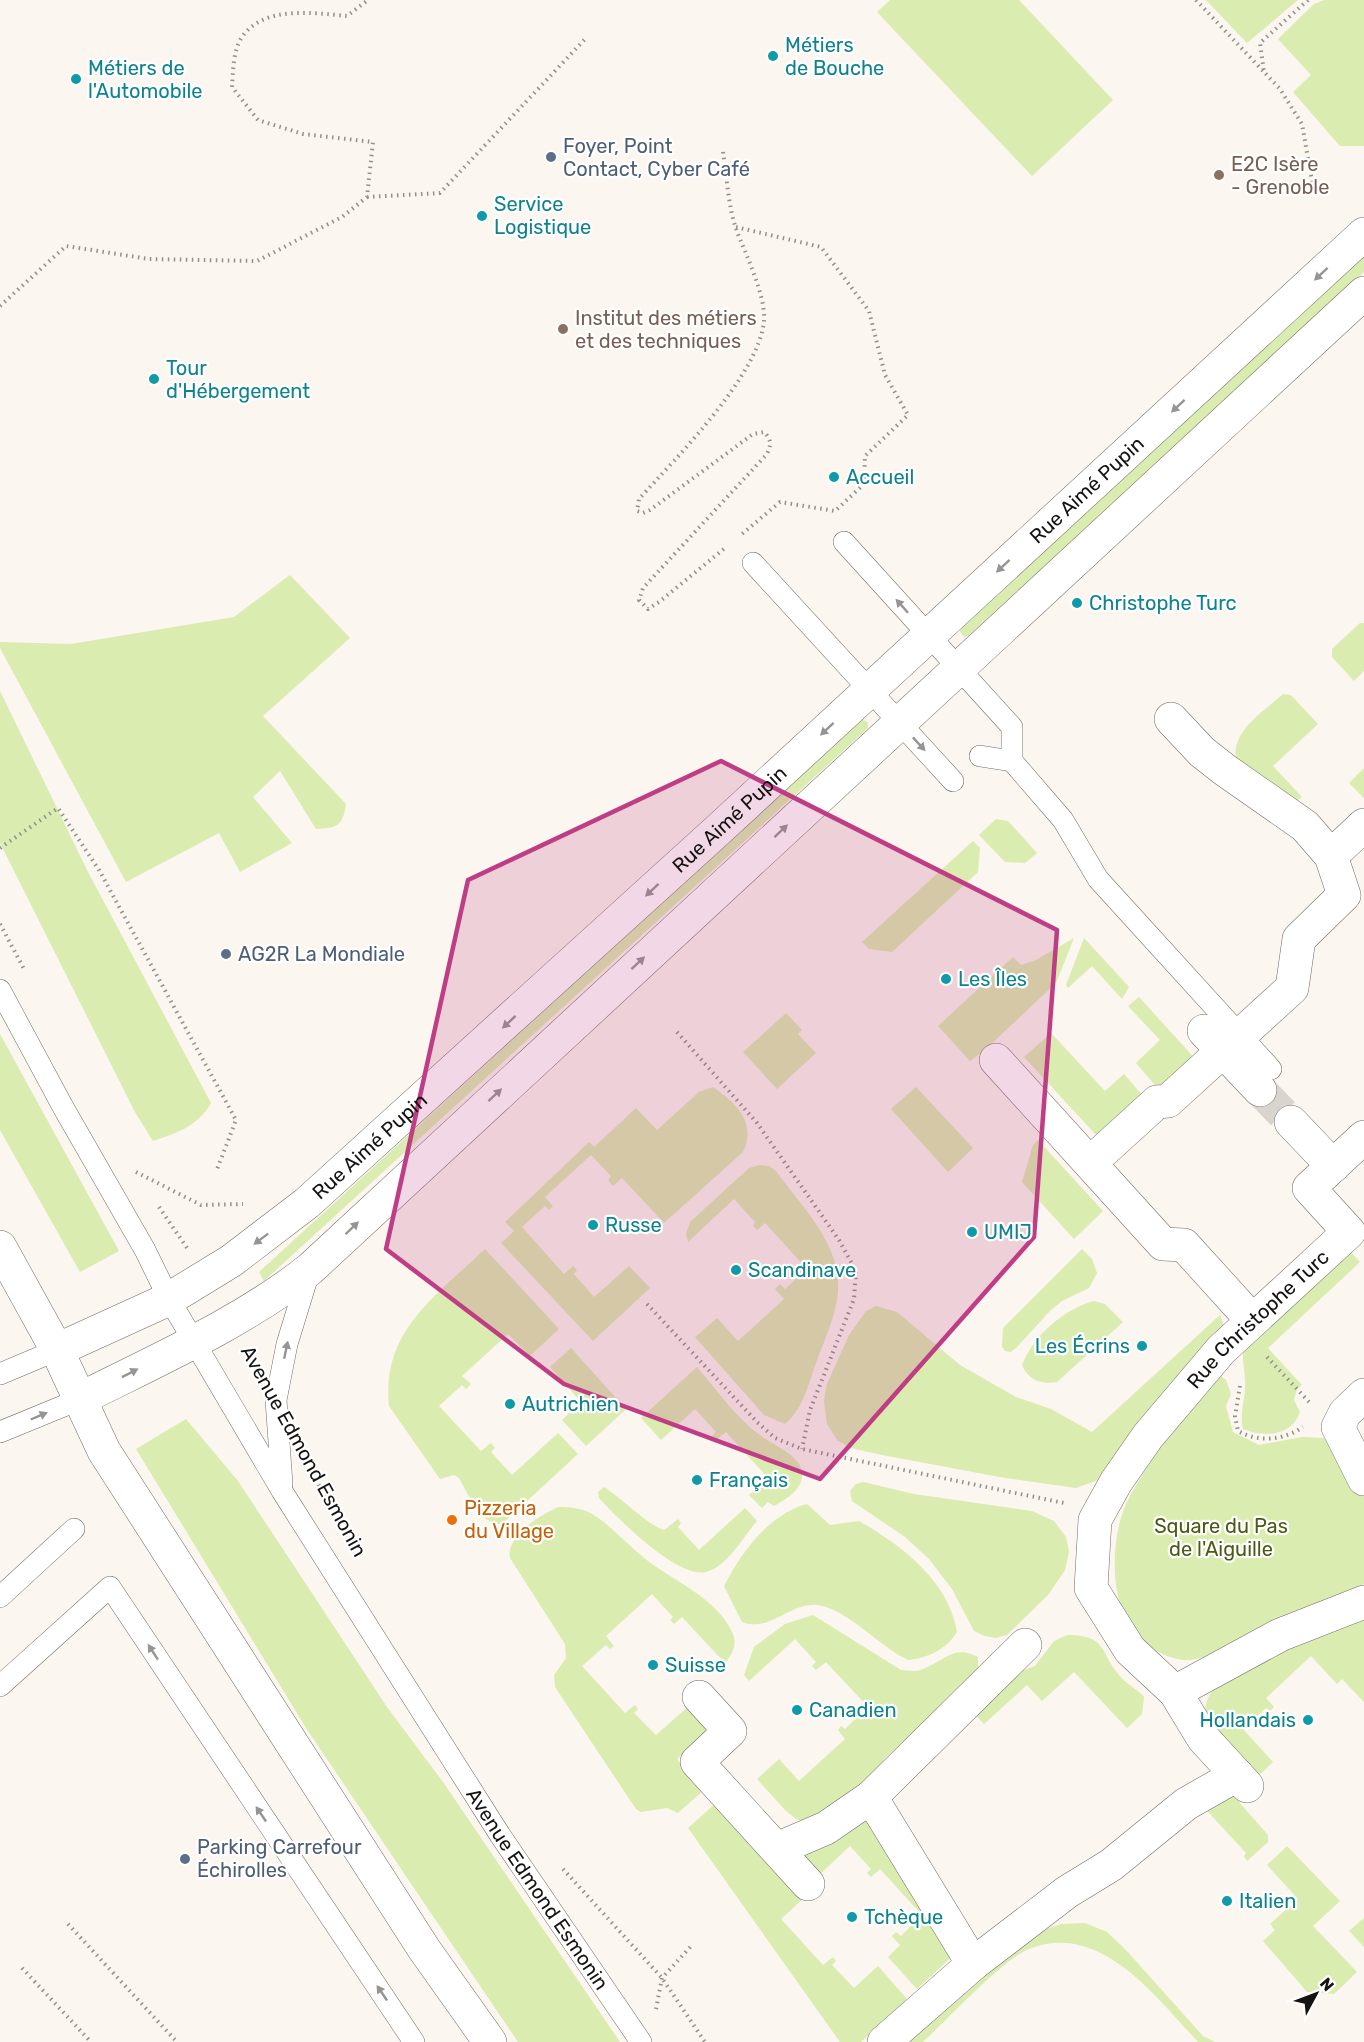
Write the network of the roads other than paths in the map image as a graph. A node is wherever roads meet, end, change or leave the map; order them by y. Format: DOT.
graph roads {
  1 [pos="1364,234"];
  2 [pos="1364,293"];
  3 [pos="844,542"];
  4 [pos="753,563"];
  5 [pos="928,636"];
  6 [pos="957,667"];
  7 [pos="870,690"];
  8 [pos="1171,719"];
  9 [pos="899,722"];
  10 [pos="980,756"];
  11 [pos="1012,761"];
  12 [pos="953,781"];
  13 [pos="1364,825"];
  14 [pos="1331,856"];
  15 [pos="0,990"];
  16 [pos="1222,1039"];
  17 [pos="996,1060"];
  18 [pos="1265,1079"];
  19 [pos="1291,1122"];
  20 [pos="1351,1158"];
  21 [pos="1090,1164"];
  22 [pos="0,1247"];
  23 [pos="310,1269"];
  24 [pos="169,1299"];
  25 [pos="1252,1320"];
  26 [pos="196,1340"];
  27 [pos="57,1350"];
  28 [pos="0,1374"];
  29 [pos="1364,1395"];
  30 [pos="78,1400"];
  31 [pos="0,1432"];
  32 [pos="1364,1479"];
  33 [pos="282,1491"];
  34 [pos="74,1529"];
  35 [pos="0,1597"];
  36 [pos="1364,1602"];
  37 [pos="1025,1645"];
  38 [pos="0,1686"];
  39 [pos="1175,1692"];
  40 [pos="699,1697"];
  41 [pos="871,1797"];
  42 [pos="777,1850"];
  43 [pos="808,1884"];
  44 [pos="972,1964"];
  45 [pos="414,2042"];
  46 [pos="490,2042"];
  47 [pos="641,2042"];
  48 [pos="884,2042"];
  1 -- 5 [label="street, Rue Aimé Pupin, one-way"];
  2 -- 6 [label="street"];
  5 -- 3 [label="lane, one-way"];
  4 -- 7 [label="lane"];
  5 -- 6 [label="lane"];
  5 -- 7 [label="street, Rue Aimé Pupin"];
  6 -- 9 [label="street"];
  6 -- 11 [label="lane"];
  7 -- 9 [label="lane"];
  7 -- 24 [label="street, Rue Aimé Pupin, one-way"];
  8 -- 14 [label="street"];
  9 -- 12 [label="lane, one-way"];
  23 -- 9 [label="street, one-way"];
  10 -- 11 [label="lane"];
  11 -- 16 [label="lane"];
  13 -- 14 [label="street"];
  14 -- 16 [label="street"];
  15 -- 24 [label="lane, Avenue Edmond Esmonin"];
  16 -- 18 [label="street"];
  16 -- 21 [label="street"];
  17 -- 21 [label="street"];
  19 -- 20 [label="street"];
  20 -- 25 [label="street, Rue Christophe Turc"];
  21 -- 25 [label="street"];
  22 -- 27 [label="street"];
  23 -- 26 [label="street"];
  33 -- 23 [label="lane, one-way"];
  24 -- 26 [label="lane, Avenue Edmond Esmonin"];
  24 -- 27 [label="street, Rue Aimé Pupin"];
  25 -- 39 [label="street, Rue Christophe Turc"];
  30 -- 26 [label="street, one-way"];
  26 -- 33 [label="lane, Avenue Edmond Esmonin"];
  27 -- 28 [label="lane"];
  27 -- 30 [label="street"];
  29 -- 32 [label="street"];
  31 -- 30 [label="lane, one-way"];
  30 -- 46 [label="street"];
  33 -- 47 [label="lane, Avenue Edmond Esmonin"];
  34 -- 35 [label="lane"];
  36 -- 39 [label="street"];
  37 -- 41 [label="street"];
  45 -- 38 [label="lane, one-way"];
  39 -- 44 [label="street"];
  40 -- 42 [label="street"];
  41 -- 42 [label="street"];
  41 -- 44 [label="street"];
  42 -- 43 [label="street"];
  44 -- 48 [label="street"];
}
